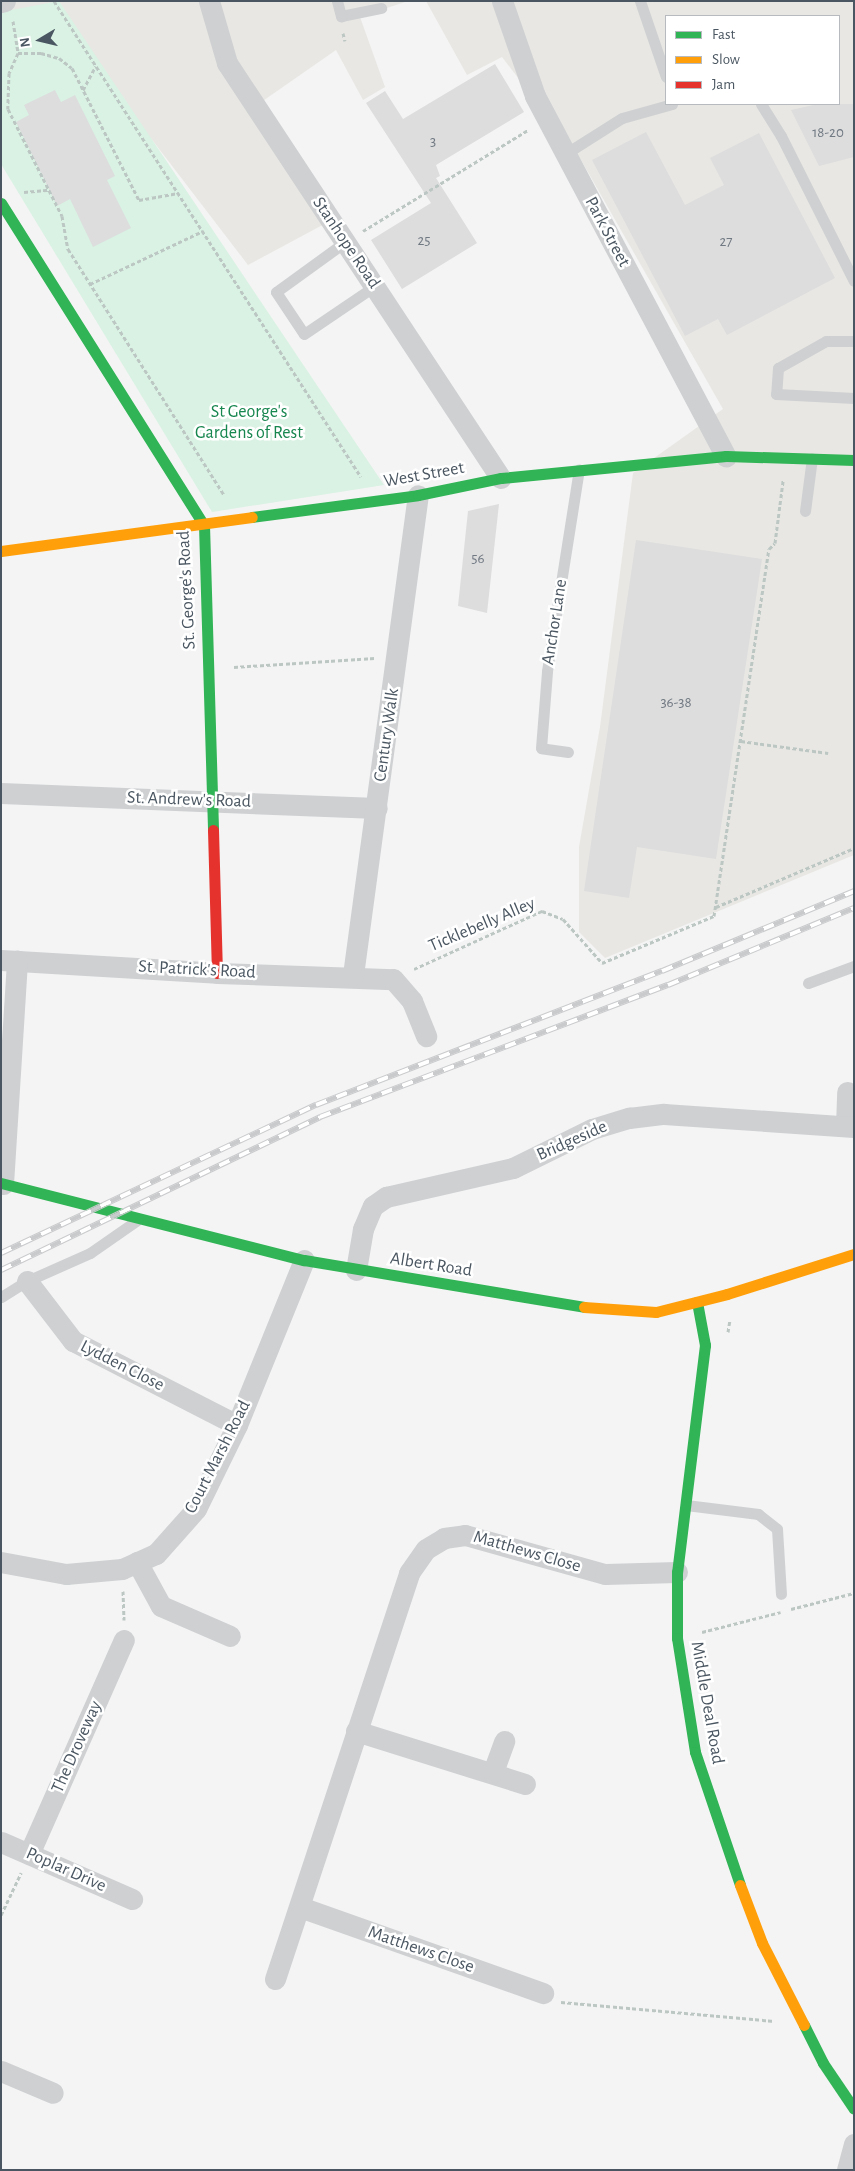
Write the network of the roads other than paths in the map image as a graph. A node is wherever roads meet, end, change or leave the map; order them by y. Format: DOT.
graph roads {
  1 [pos="209,1"];
  2 [pos="337,1"];
  3 [pos="502,1"];
  4 [pos="640,1"];
  5 [pos="381,8"];
  6 [pos="665,74"];
  7 [pos="668,105"];
  8 [pos="762,105"];
  9 [pos="565,154"];
  10 [pos="1,203"];
  11 [pos="345,242"];
  12 [pos="854,281"];
  13 [pos="375,286"];
  14 [pos="854,341"];
  15 [pos="854,398"];
  16 [pos="726,456"];
  17 [pos="812,458"];
  18 [pos="854,460"];
  19 [pos="579,470"];
  20 [pos="501,478"];
  21 [pos="418,495"];
  22 [pos="805,511"];
  23 [pos="204,525"];
  24 [pos="1,551"];
  25 [pos="568,752"];
  26 [pos="1,793"];
  27 [pos="212,801"];
  28 [pos="377,808"];
  29 [pos="9,960"];
  30 [pos="854,966"];
  31 [pos="217,973"];
  32 [pos="353,975"];
  33 [pos="808,983"];
  34 [pos="426,1036"];
  35 [pos="847,1092"];
  36 [pos="850,1126"];
  37 [pos="2,1183"];
  38 [pos="137,1220"];
  39 [pos="854,1254"];
  40 [pos="304,1260"];
  41 [pos="356,1270"];
  42 [pos="28,1281"];
  43 [pos="1,1297"];
  44 [pos="697,1302"];
  45 [pos="237,1425"];
  46 [pos="686,1505"];
  47 [pos="1,1562"];
  48 [pos="130,1566"];
  49 [pos="677,1572"];
  50 [pos="781,1594"];
  51 [pos="230,1636"];
  52 [pos="124,1640"];
  53 [pos="356,1731"];
  54 [pos="504,1741"];
  55 [pos="492,1772"];
  56 [pos="525,1784"];
  57 [pos="1,1842"];
  58 [pos="29,1854"];
  59 [pos="132,1899"];
  60 [pos="300,1907"];
  61 [pos="275,1979"];
  62 [pos="543,1993"];
  63 [pos="1,2071"];
  64 [pos="53,2093"];
  65 [pos="854,2109"];
  66 [pos="854,2144"];
  67 [pos="847,2170"];
  1 -- 11 [label="street, Stanhope Road"];
  2 -- 5 [label="lane"];
  3 -- 9 [label="street, Park Street"];
  4 -- 6 [label="lane"];
  7 -- 9 [label="lane"];
  8 -- 12 [label="lane"];
  9 -- 16 [label="street, Park Street"];
  10 -- 23 [label="street, St. George's Road"];
  11 -- 13 [label="street, Stanhope Road"];
  11 -- 13 [label="lane"];
  13 -- 20 [label="street, Stanhope Road"];
  14 -- 15 [label="lane"];
  16 -- 17 [label="street, West Street"];
  16 -- 19 [label="street, West Street"];
  17 -- 18 [label="street, West Street"];
  17 -- 22 [label="lane"];
  19 -- 20 [label="street, West Street"];
  19 -- 25 [label="lane, Anchor Lane"];
  20 -- 21 [label="street, West Street"];
  21 -- 23 [label="street, West Street"];
  21 -- 28 [label="street, Century Walk"];
  23 -- 24 [label="street, West Street"];
  23 -- 27 [label="street, St. George's Road"];
  26 -- 27 [label="street, St. Andrew's Road"];
  27 -- 28 [label="street, St. Andrew's Road"];
  27 -- 31 [label="street, St. George's Road"];
  28 -- 32 [label="street, Century Walk"];
  29 -- 31 [label="street, St. Patrick's Road"];
  29 -- 37 [label="street"];
  30 -- 33 [label="lane"];
  31 -- 32 [label="street, St. Patrick's Road"];
  32 -- 34 [label="street, St. Patrick's Road"];
  35 -- 36 [label="street, Bridgeside"];
  36 -- 41 [label="street, Bridgeside"];
  37 -- 38 [label="street, Albert Road"];
  38 -- 40 [label="street, Albert Road"];
  38 -- 42 [label="lane"];
  39 -- 44 [label="street, Albert Road"];
  40 -- 41 [label="street, Albert Road"];
  40 -- 45 [label="street, Court Marsh Road"];
  41 -- 44 [label="street, Albert Road"];
  42 -- 43 [label="lane"];
  42 -- 45 [label="street, Lydden Close"];
  44 -- 46 [label="street, Middle Deal Road"];
  45 -- 48 [label="street, Court Marsh Road"];
  46 -- 49 [label="street, Middle Deal Road"];
  46 -- 50 [label="lane"];
  47 -- 48 [label="street, Court Marsh Road"];
  48 -- 51 [label="street"];
  49 -- 53 [label="street, Matthews Close"];
  49 -- 65 [label="street, Middle Deal Road"];
  52 -- 58 [label="street, The Droveway"];
  53 -- 55 [label="street"];
  53 -- 60 [label="street, Matthews Close"];
  54 -- 55 [label="street"];
  55 -- 56 [label="street"];
  57 -- 58 [label="street, Poplar Drive"];
  58 -- 59 [label="street, Poplar Drive"];
  60 -- 61 [label="street, Matthews Close"];
  60 -- 62 [label="street, Matthews Close"];
  63 -- 64 [label="street"];
  66 -- 67 [label="street"];
}
